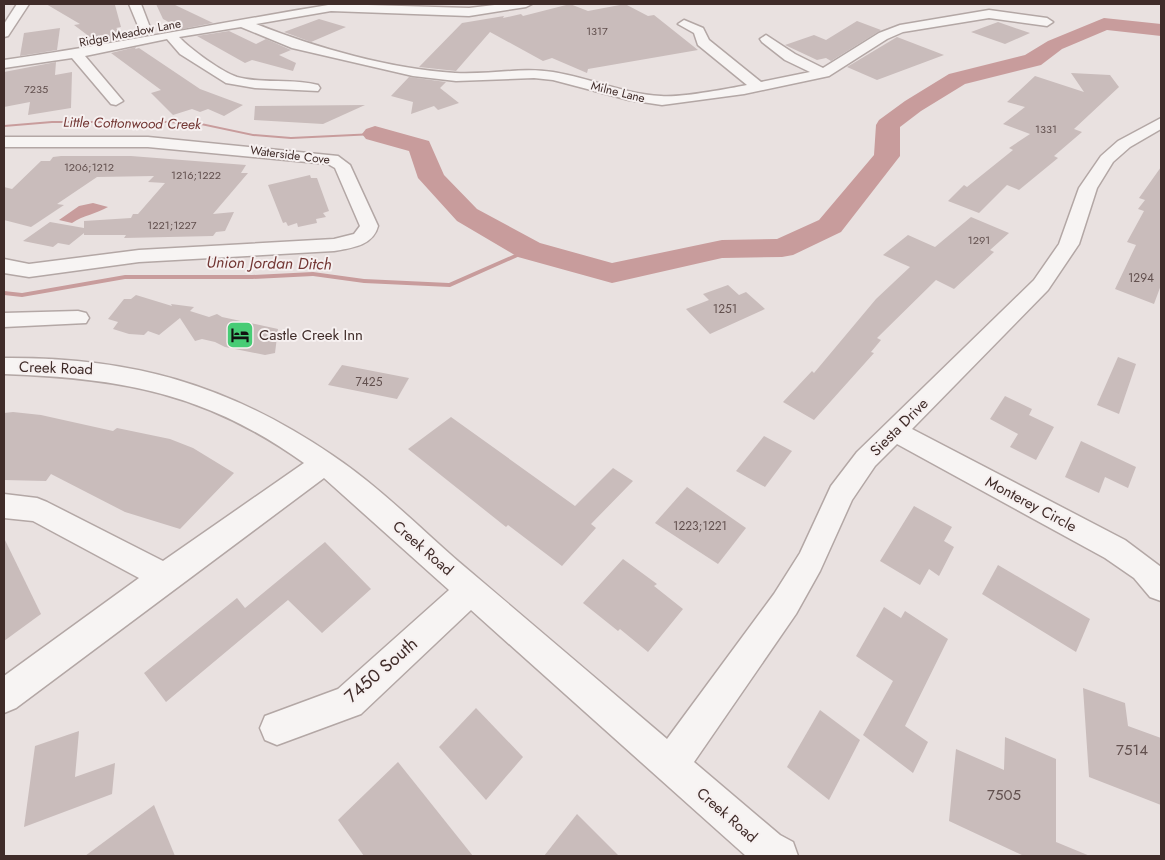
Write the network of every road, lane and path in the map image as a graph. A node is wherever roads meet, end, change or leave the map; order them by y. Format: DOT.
graph roads {
  1 [pos="23,4"];
  2 [pos="135,4"];
  3 [pos="353,4"];
  4 [pos="526,4"];
  5 [pos="328,9"];
  6 [pos="241,16"];
  7 [pos="1047,22"];
  8 [pos="684,24"];
  9 [pos="5,28"];
  10 [pos="145,30"];
  11 [pos="170,35"];
  12 [pos="766,39"];
  13 [pos="4,54"];
  14 [pos="76,54"];
  15 [pos="4,64"];
  16 [pos="824,72"];
  17 [pos="758,87"];
  18 [pos="313,88"];
  19 [pos="116,101"];
  20 [pos="1155,131"];
  21 [pos="4,142"];
  22 [pos="4,264"];
  23 [pos="78,318"];
  24 [pos="4,320"];
  25 [pos="4,366"];
  26 [pos="893,430"];
  27 [pos="325,463"];
  28 [pos="4,506"];
  29 [pos="37,510"];
  30 [pos="4,523"];
  31 [pos="165,577"];
  32 [pos="1161,587"];
  33 [pos="471,590"];
  34 [pos="4,696"];
  35 [pos="277,728"];
  36 [pos="670,765"];
  37 [pos="770,854"];
  1 -- 9 [label="street"];
  2 -- 10 [label="street"];
  3 -- 5 [label="street"];
  4 -- 5 [label="street"];
  5 -- 6 [label="street"];
  6 -- 10 [label="street, Ridge Meadow Lane"];
  6 -- 11 [label="street"];
  6 -- 17 [label="street, Milne Lane"];
  7 -- 16 [label="street, Milne Lane"];
  8 -- 17 [label="street"];
  10 -- 13 [label="street, Ridge Meadow Lane"];
  11 -- 14 [label="street"];
  11 -- 18 [label="street"];
  12 -- 16 [label="street"];
  14 -- 15 [label="street"];
  14 -- 19 [label="street"];
  16 -- 17 [label="street, Milne Lane"];
  20 -- 26 [label="street, Siesta Drive"];
  21 -- 22 [label="street, Waterside Cove"];
  23 -- 24 [label="street"];
  25 -- 27 [label="street, Creek Road"];
  26 -- 32 [label="street, Monterey Circle"];
  26 -- 36 [label="street, Siesta Drive"];
  27 -- 31 [label="street"];
  27 -- 33 [label="street, Creek Road"];
  28 -- 29 [label="street"];
  29 -- 30 [label="street"];
  29 -- 31 [label="street"];
  31 -- 34 [label="street"];
  33 -- 35 [label="street, 7450 South"];
  33 -- 36 [label="street, Creek Road"];
  36 -- 37 [label="street, Creek Road"];
}
